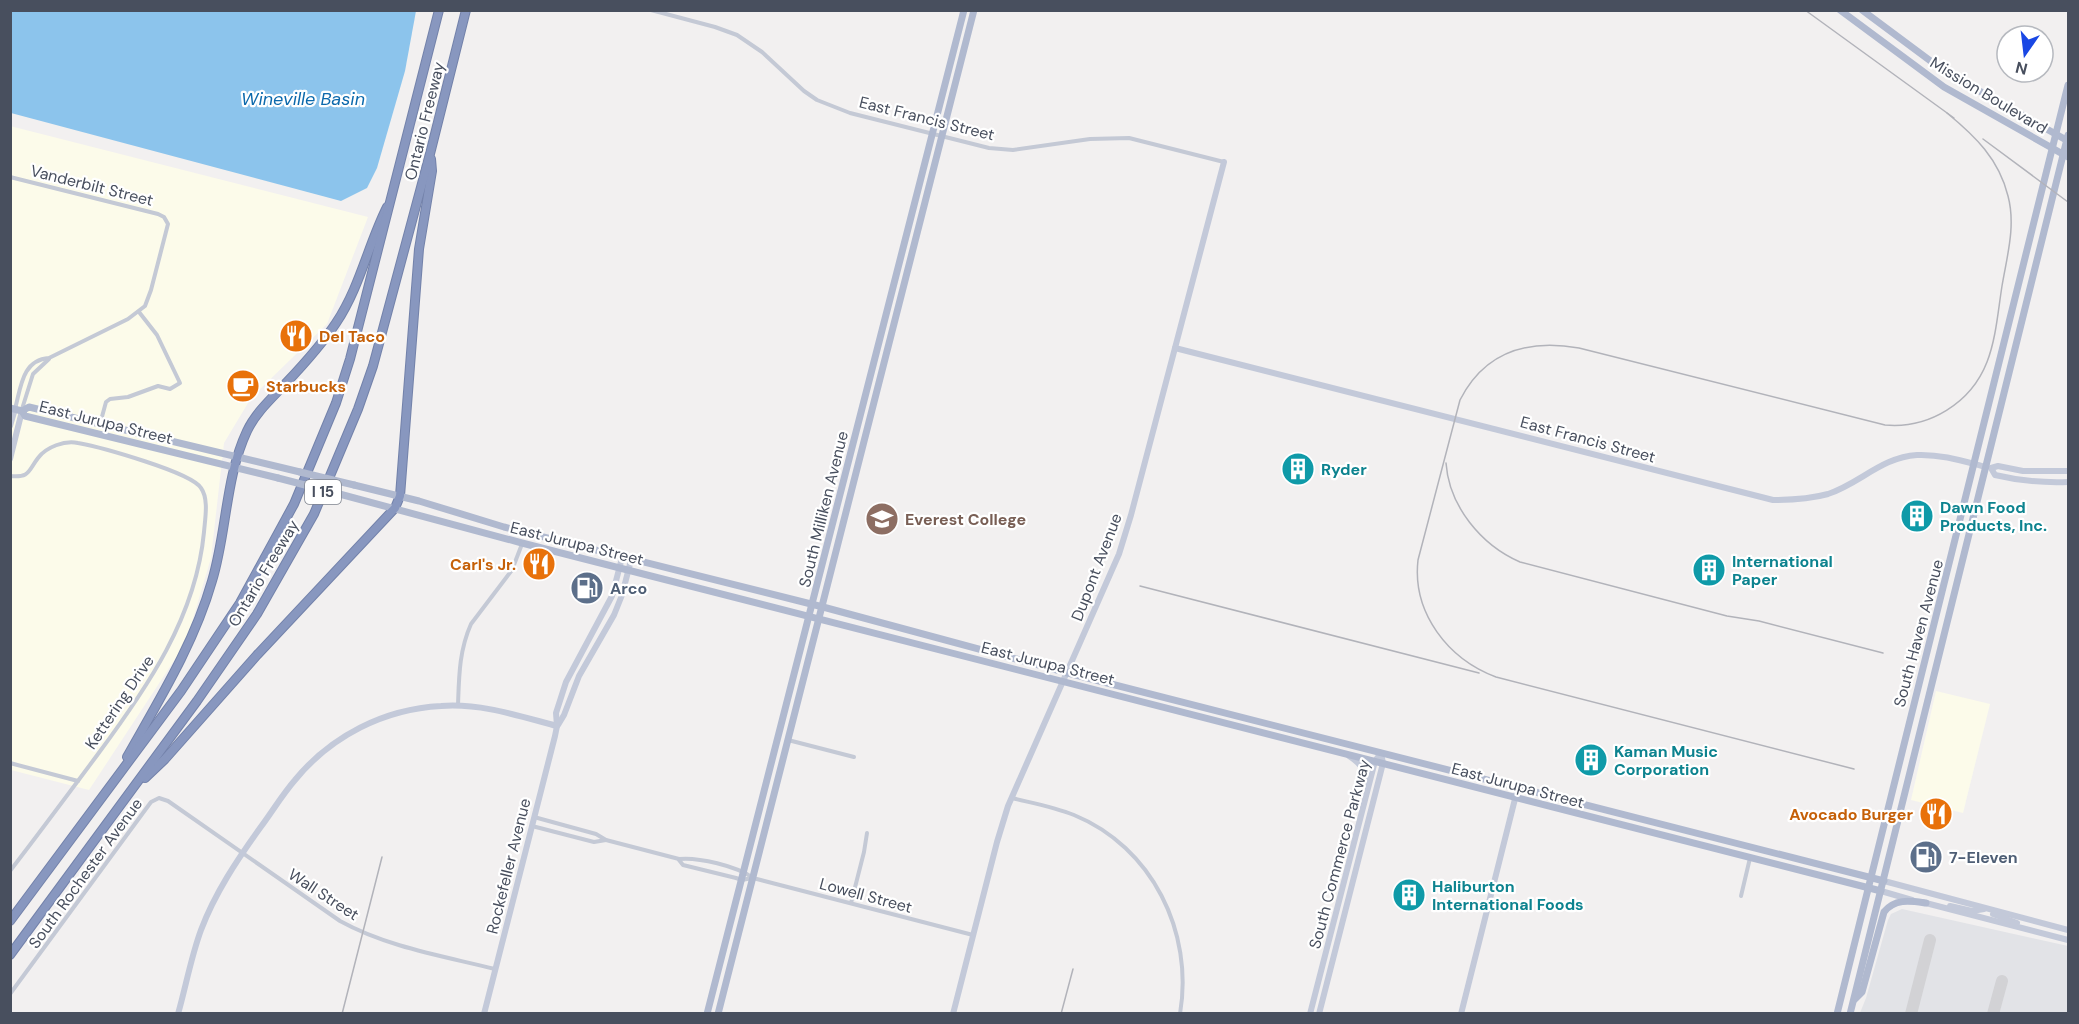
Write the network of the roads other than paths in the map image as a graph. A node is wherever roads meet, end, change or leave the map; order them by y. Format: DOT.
graph roads {
  1 [pos="439,10"];
  2 [pos="466,10"];
  3 [pos="651,10"];
  4 [pos="964,10"];
  5 [pos="974,10"];
  6 [pos="1840,10"];
  7 [pos="1863,10"];
  8 [pos="2068,85"];
  9 [pos="933,134"];
  10 [pos="2056,134"];
  11 [pos="942,137"];
  12 [pos="2068,139"];
  13 [pos="2053,148"];
  14 [pos="431,150"];
  15 [pos="2066,155"];
  16 [pos="1224,162"];
  17 [pos="10,177"];
  18 [pos="394,192"];
  19 [pos="139,312"];
  20 [pos="1174,348"];
  21 [pos="49,358"];
  22 [pos="16,409"];
  23 [pos="100,424"];
  24 [pos="10,426"];
  25 [pos="237,456"];
  26 [pos="10,459"];
  27 [pos="1975,464"];
  28 [pos="234,467"];
  29 [pos="1988,467"];
  30 [pos="2068,471"];
  31 [pos="10,476"];
  32 [pos="2068,482"];
  33 [pos="400,496"];
  34 [pos="395,508"];
  35 [pos="522,543"];
  36 [pos="622,558"];
  37 [pos="631,560"];
  38 [pos="620,568"];
  39 [pos="628,570"];
  40 [pos="812,605"];
  41 [pos="823,607"];
  42 [pos="809,616"];
  43 [pos="820,619"];
  44 [pos="1068,673"];
  45 [pos="1064,682"];
  46 [pos="458,705"];
  47 [pos="557,726"];
  48 [pos="788,740"];
  49 [pos="1343,752"];
  50 [pos="1381,753"];
  51 [pos="854,757"];
  52 [pos="1379,762"];
  53 [pos="10,763"];
  54 [pos="78,781"];
  55 [pos="113,782"];
  56 [pos="1518,787"];
  57 [pos="1367,793"];
  58 [pos="129,794"];
  59 [pos="159,798"];
  60 [pos="1012,798"];
  61 [pos="1515,798"];
  62 [pos="1584,816"];
  63 [pos="534,817"];
  64 [pos="1636,817"];
  65 [pos="532,826"];
  66 [pos="867,833"];
  67 [pos="1655,834"];
  68 [pos="1712,837"];
  69 [pos="606,840"];
  70 [pos="242,853"];
  71 [pos="1750,858"];
  72 [pos="679,859"];
  73 [pos="10,871"];
  74 [pos="744,872"];
  75 [pos="753,878"];
  76 [pos="1871,878"];
  77 [pos="742,880"];
  78 [pos="1884,881"];
  79 [pos="1869,887"];
  80 [pos="1881,891"];
  81 [pos="1741,896"];
  82 [pos="851,903"];
  83 [pos="1926,903"];
  84 [pos="1941,907"];
  85 [pos="1985,909"];
  86 [pos="10,921"];
  87 [pos="2031,930"];
  88 [pos="2068,930"];
  89 [pos="974,935"];
  90 [pos="2068,940"];
  91 [pos="10,955"];
  92 [pos="495,969"];
  93 [pos="10,994"];
  94 [pos="1853,1001"];
  95 [pos="178,1014"];
  96 [pos="484,1014"];
  97 [pos="707,1014"];
  98 [pos="718,1014"];
  99 [pos="953,1014"];
  100 [pos="1180,1014"];
  101 [pos="1310,1014"];
  102 [pos="1319,1014"];
  103 [pos="1461,1014"];
  104 [pos="1837,1014"];
  105 [pos="1850,1014"];
  1 -- 18 [label="highway, Ontario Freeway / I 15"];
  2 -- 14 [label="highway, Ontario Freeway / I 15"];
  3 -- 9 [label="street, East Francis Street"];
  4 -- 9 [label="main road, South Milliken Avenue"];
  5 -- 11 [label="main road, South Milliken Avenue"];
  6 -- 13 [label="main road, Mission Boulevard"];
  7 -- 10 [label="main road, Mission Boulevard"];
  8 -- 10 [label="main road, South Haven Avenue"];
  9 -- 11 [label="street, East Francis Street"];
  9 -- 40 [label="main road, South Milliken Avenue"];
  10 -- 12 [label="main road, Mission Boulevard"];
  10 -- 13 [label="main road, South Haven Avenue"];
  11 -- 16 [label="street, East Francis Street"];
  11 -- 41 [label="main road, South Milliken Avenue"];
  12 -- 15 [label="main road, South Haven Avenue"];
  13 -- 15 [label="main road, Mission Boulevard"];
  13 -- 27 [label="main road, South Haven Avenue"];
  14 -- 33 [label="highway"];
  14 -- 58 [label="highway, Ontario Freeway / I 15"];
  15 -- 29 [label="main road, South Haven Avenue"];
  16 -- 20 [label="street, Dupont Avenue"];
  17 -- 19 [label="street, Vanderbilt Street"];
  18 -- 25 [label="highway"];
  18 -- 55 [label="highway, Ontario Freeway / I 15"];
  19 -- 21 [label="street"];
  19 -- 23 [label="street"];
  20 -- 27 [label="street, East Francis Street"];
  20 -- 44 [label="street, Dupont Avenue"];
  21 -- 22 [label="street"];
  21 -- 22 [label="street"];
  22 -- 23 [label="main road, East Jurupa Street"];
  22 -- 24 [label="street"];
  22 -- 26 [label="street"];
  22 -- 28 [label="main road, East Jurupa Street"];
  23 -- 25 [label="main road, East Jurupa Street"];
  25 -- 28 [label="highway"];
  25 -- 33 [label="main road, East Jurupa Street, bridge"];
  27 -- 29 [label="street, East Francis Street"];
  27 -- 76 [label="main road, South Haven Avenue"];
  28 -- 34 [label="main road, East Jurupa Street, bridge"];
  28 -- 55 [label="highway"];
  29 -- 30 [label="street, East Francis Street"];
  29 -- 32 [label="street, East Francis Street"];
  29 -- 78 [label="main road, South Haven Avenue"];
  31 -- 54 [label="street, Kettering Drive"];
  33 -- 34 [label="highway"];
  33 -- 36 [label="main road, East Jurupa Street"];
  34 -- 35 [label="main road, East Jurupa Street"];
  34 -- 58 [label="highway"];
  35 -- 38 [label="main road, East Jurupa Street"];
  35 -- 46 [label="street"];
  36 -- 37 [label="main road, East Jurupa Street"];
  36 -- 38 [label="street, Rockefeller Avenue"];
  37 -- 39 [label="street, Rockefeller Avenue"];
  37 -- 40 [label="main road, East Jurupa Street"];
  38 -- 39 [label="main road, East Jurupa Street"];
  38 -- 47 [label="street, Rockefeller Avenue"];
  39 -- 42 [label="main road, East Jurupa Street"];
  39 -- 47 [label="street, Rockefeller Avenue"];
  40 -- 41 [label="main road, East Jurupa Street"];
  40 -- 42 [label="main road, South Milliken Avenue"];
  41 -- 43 [label="main road, South Milliken Avenue"];
  41 -- 44 [label="main road, East Jurupa Street"];
  42 -- 43 [label="main road, East Jurupa Street"];
  42 -- 74 [label="main road, South Milliken Avenue"];
  43 -- 45 [label="main road, East Jurupa Street"];
  43 -- 48 [label="main road, South Milliken Avenue"];
  44 -- 45 [label="street, Dupont Avenue"];
  44 -- 50 [label="main road, East Jurupa Street"];
  45 -- 49 [label="main road, East Jurupa Street"];
  45 -- 60 [label="street, Dupont Avenue"];
  46 -- 47 [label="street"];
  46 -- 70 [label="street"];
  47 -- 63 [label="street, Rockefeller Avenue"];
  48 -- 51 [label="street"];
  48 -- 75 [label="main road, South Milliken Avenue"];
  49 -- 52 [label="main road, East Jurupa Street"];
  49 -- 57 [label="street"];
  50 -- 52 [label="street, South Commerce Parkway"];
  50 -- 56 [label="main road, East Jurupa Street"];
  52 -- 57 [label="street, South Commerce Parkway"];
  52 -- 61 [label="main road, East Jurupa Street"];
  52 -- 102 [label="street, South Commerce Parkway"];
  53 -- 54 [label="street"];
  54 -- 73 [label="street, Kettering Drive"];
  55 -- 86 [label="highway, Ontario Freeway / I 15"];
  56 -- 61 [label="street"];
  56 -- 64 [label="main road, East Jurupa Street"];
  57 -- 101 [label="street, South Commerce Parkway"];
  58 -- 91 [label="highway, Ontario Freeway / I 15"];
  59 -- 70 [label="street, Wall Street"];
  59 -- 93 [label="street, South Rochester Avenue"];
  60 -- 89 [label="street, Dupont Avenue"];
  60 -- 100 [label="street"];
  61 -- 62 [label="main road, East Jurupa Street"];
  61 -- 103 [label="street"];
  62 -- 64 [label="main road"];
  62 -- 67 [label="main road, East Jurupa Street"];
  63 -- 65 [label="street, Rockefeller Avenue"];
  63 -- 69 [label="street, Lowell Street"];
  64 -- 68 [label="main road, East Jurupa Street"];
  65 -- 69 [label="street, Lowell Street"];
  65 -- 92 [label="street, Rockefeller Avenue"];
  66 -- 82 [label="street"];
  67 -- 68 [label="main road"];
  67 -- 71 [label="main road, East Jurupa Street"];
  68 -- 76 [label="main road, East Jurupa Street"];
  69 -- 72 [label="street, Lowell Street"];
  70 -- 92 [label="street, Wall Street"];
  70 -- 95 [label="street"];
  71 -- 79 [label="main road, East Jurupa Street"];
  71 -- 81 [label="street"];
  72 -- 74 [label="street, Lowell Street"];
  72 -- 77 [label="street, Lowell Street"];
  74 -- 75 [label="street, Lowell Street"];
  74 -- 77 [label="main road, South Milliken Avenue"];
  75 -- 77 [label="street, Lowell Street"];
  75 -- 82 [label="street, Lowell Street"];
  75 -- 98 [label="main road, South Milliken Avenue"];
  76 -- 78 [label="main road, East Jurupa Street"];
  76 -- 79 [label="main road, South Haven Avenue"];
  77 -- 97 [label="main road, South Milliken Avenue"];
  78 -- 80 [label="main road, South Haven Avenue"];
  78 -- 85 [label="street, East Jurupa Street"];
  79 -- 80 [label="main road, East Jurupa Street"];
  79 -- 104 [label="main road, South Haven Avenue"];
  80 -- 83 [label="street, East Jurupa Street"];
  80 -- 94 [label="main road, South Haven Avenue"];
  82 -- 89 [label="street, Lowell Street"];
  83 -- 84 [label="street, East Jurupa Street"];
  83 -- 94 [label="main road"];
  84 -- 85 [label="street"];
  84 -- 87 [label="street, East Jurupa Street"];
  85 -- 87 [label="street"];
  85 -- 88 [label="street, East Jurupa Street"];
  87 -- 90 [label="street, East Jurupa Street"];
  89 -- 99 [label="street, Dupont Avenue"];
  92 -- 96 [label="street, Rockefeller Avenue"];
  94 -- 105 [label="main road, South Haven Avenue"];
}
